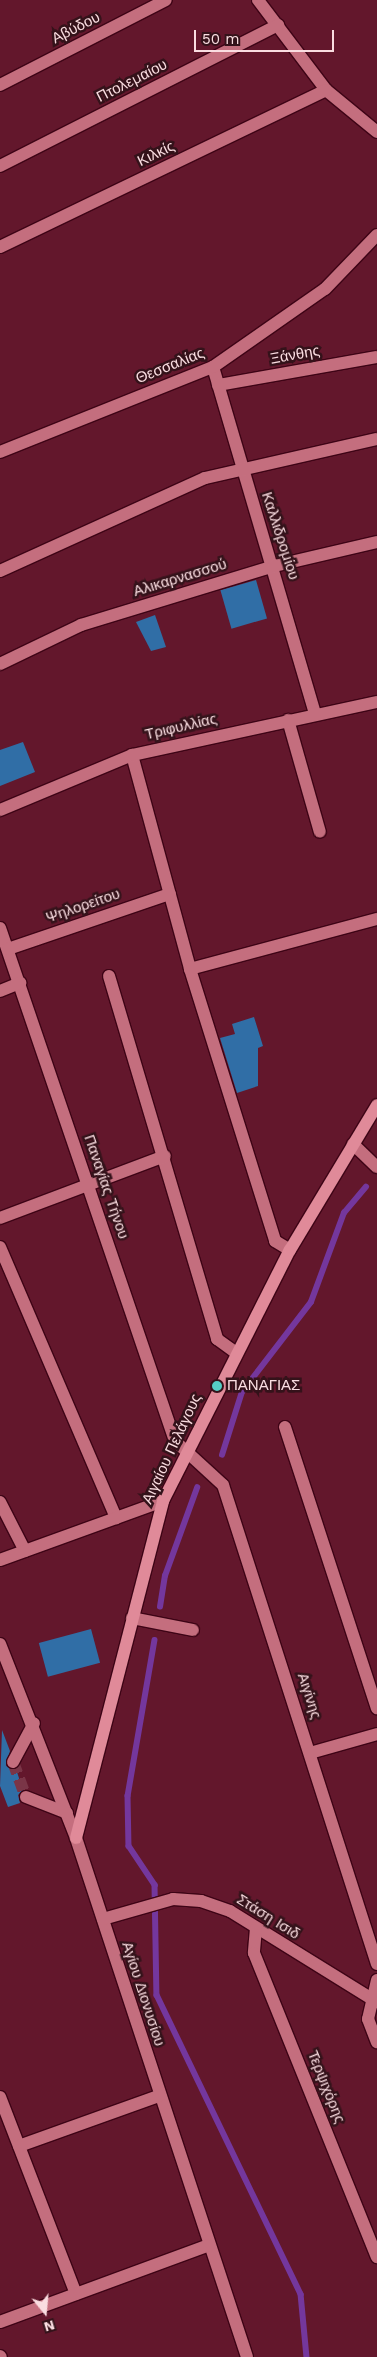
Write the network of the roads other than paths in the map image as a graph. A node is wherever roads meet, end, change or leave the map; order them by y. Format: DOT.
graph roads {
  1 [pos="166,0"];
  2 [pos="258,0"];
  3 [pos="278,25"];
  4 [pos="0,85"];
  5 [pos="326,90"];
  6 [pos="377,132"];
  7 [pos="0,166"];
  8 [pos="377,235"];
  9 [pos="0,247"];
  10 [pos="377,357"];
  11 [pos="213,367"];
  12 [pos="218,386"];
  13 [pos="377,439"];
  14 [pos="0,452"];
  15 [pos="241,468"];
  16 [pos="377,542"];
  17 [pos="274,566"];
  18 [pos="0,571"];
  19 [pos="0,664"];
  20 [pos="377,702"];
  21 [pos="315,714"];
  22 [pos="288,720"];
  23 [pos="132,755"];
  24 [pos="0,810"];
  25 [pos="320,832"];
  26 [pos="170,894"];
  27 [pos="377,919"];
  28 [pos="0,928"];
  29 [pos="8,949"];
  30 [pos="190,969"];
  31 [pos="109,976"];
  32 [pos="20,983"];
  33 [pos="0,991"];
  34 [pos="377,1105"];
  35 [pos="353,1144"];
  36 [pos="165,1156"];
  37 [pos="377,1167"];
  38 [pos="87,1182"];
  39 [pos="0,1218"];
  40 [pos="0,1247"];
  41 [pos="290,1250"];
  42 [pos="235,1352"];
  43 [pos="284,1427"];
  44 [pos="186,1453"];
  45 [pos="163,1501"];
  46 [pos="0,1502"];
  47 [pos="116,1518"];
  48 [pos="24,1552"];
  49 [pos="0,1560"];
  50 [pos="132,1618"];
  51 [pos="193,1630"];
  52 [pos="0,1644"];
  53 [pos="377,1708"];
  54 [pos="34,1723"];
  55 [pos="377,1734"];
  56 [pos="310,1752"];
  57 [pos="13,1762"];
  58 [pos="26,1797"];
  59 [pos="67,1813"];
  60 [pos="76,1838"];
  61 [pos="102,1919"];
  62 [pos="256,1928"];
  63 [pos="377,1964"];
  64 [pos="377,1980"];
  65 [pos="374,2000"];
  66 [pos="377,2042"];
  67 [pos="159,2096"];
  68 [pos="0,2097"];
  69 [pos="19,2146"];
  70 [pos="209,2245"];
  71 [pos="377,2258"];
  72 [pos="76,2294"];
  73 [pos="0,2322"];
  74 [pos="247,2357"];
  1 -- 4 [label="street, Αβύδου"];
  2 -- 3 [label="street"];
  3 -- 5 [label="street"];
  3 -- 7 [label="street, Πτολεμαίου"];
  5 -- 6 [label="street"];
  5 -- 9 [label="street, Κιλκίς"];
  8 -- 11 [label="street, Θεσσαλίας"];
  10 -- 12 [label="street, Ξάνθης"];
  11 -- 12 [label="street, Καλλιδρομίου"];
  11 -- 14 [label="street, Θεσσαλίας"];
  12 -- 15 [label="street, Καλλιδρομίου"];
  13 -- 15 [label="street"];
  15 -- 17 [label="street, Καλλιδρομίου"];
  15 -- 18 [label="street"];
  16 -- 17 [label="street, Αλικαρνασσού"];
  17 -- 19 [label="street, Αλικαρνασσού"];
  17 -- 21 [label="street, Καλλιδρομίου"];
  20 -- 21 [label="street, Τριφυλλίας"];
  21 -- 22 [label="street, Τριφυλλίας"];
  22 -- 23 [label="street, Τριφυλλίας"];
  22 -- 25 [label="street"];
  23 -- 24 [label="street, Τριφυλλίας"];
  23 -- 26 [label="street"];
  26 -- 29 [label="street, Ψηλορείτου"];
  26 -- 30 [label="street"];
  27 -- 30 [label="street"];
  28 -- 29 [label="street, Παναγίας Τήνου"];
  29 -- 32 [label="street, Παναγίας Τήνου"];
  30 -- 41 [label="street"];
  31 -- 36 [label="street"];
  32 -- 33 [label="street"];
  32 -- 38 [label="street, Παναγίας Τήνου"];
  34 -- 35 [label="main road, Αιγαίου Πελάγους"];
  35 -- 37 [label="street"];
  35 -- 41 [label="main road, Αιγαίου Πελάγους"];
  36 -- 38 [label="street"];
  36 -- 42 [label="street"];
  38 -- 39 [label="street"];
  38 -- 44 [label="street, Παναγίας Τήνου"];
  40 -- 47 [label="street"];
  41 -- 42 [label="main road, Αιγαίου Πελάγους"];
  42 -- 44 [label="main road, Αιγαίου Πελάγους"];
  43 -- 53 [label="street"];
  44 -- 45 [label="main road, Αιγαίου Πελάγους"];
  44 -- 56 [label="street, Αιγίνης"];
  45 -- 47 [label="street"];
  45 -- 50 [label="main road, Αιγαίου Πελάγους"];
  46 -- 48 [label="street"];
  47 -- 48 [label="street"];
  48 -- 49 [label="street"];
  50 -- 51 [label="street"];
  50 -- 60 [label="main road, Αιγαίου Πελάγους"];
  52 -- 54 [label="street, Αγίου Διονυσίου"];
  54 -- 57 [label="street"];
  54 -- 59 [label="street, Αγίου Διονυσίου"];
  55 -- 56 [label="street"];
  56 -- 63 [label="street, Αιγίνης"];
  58 -- 59 [label="street"];
  59 -- 60 [label="street, Αγίου Διονυσίου"];
  60 -- 61 [label="street, Αγίου Διονυσίου"];
  61 -- 62 [label="street, Στάση Ισιδ"];
  61 -- 67 [label="street, Αγίου Διονυσίου"];
  62 -- 65 [label="street, Στάση Ισιδ"];
  62 -- 71 [label="street, Τερψιχόρης"];
  64 -- 65 [label="street"];
  65 -- 66 [label="street"];
  67 -- 69 [label="street"];
  67 -- 70 [label="street, Αγίου Διονυσίου"];
  68 -- 69 [label="street"];
  69 -- 72 [label="street"];
  70 -- 72 [label="street"];
  70 -- 74 [label="street, Αγίου Διονυσίου"];
  72 -- 73 [label="street"];
}
